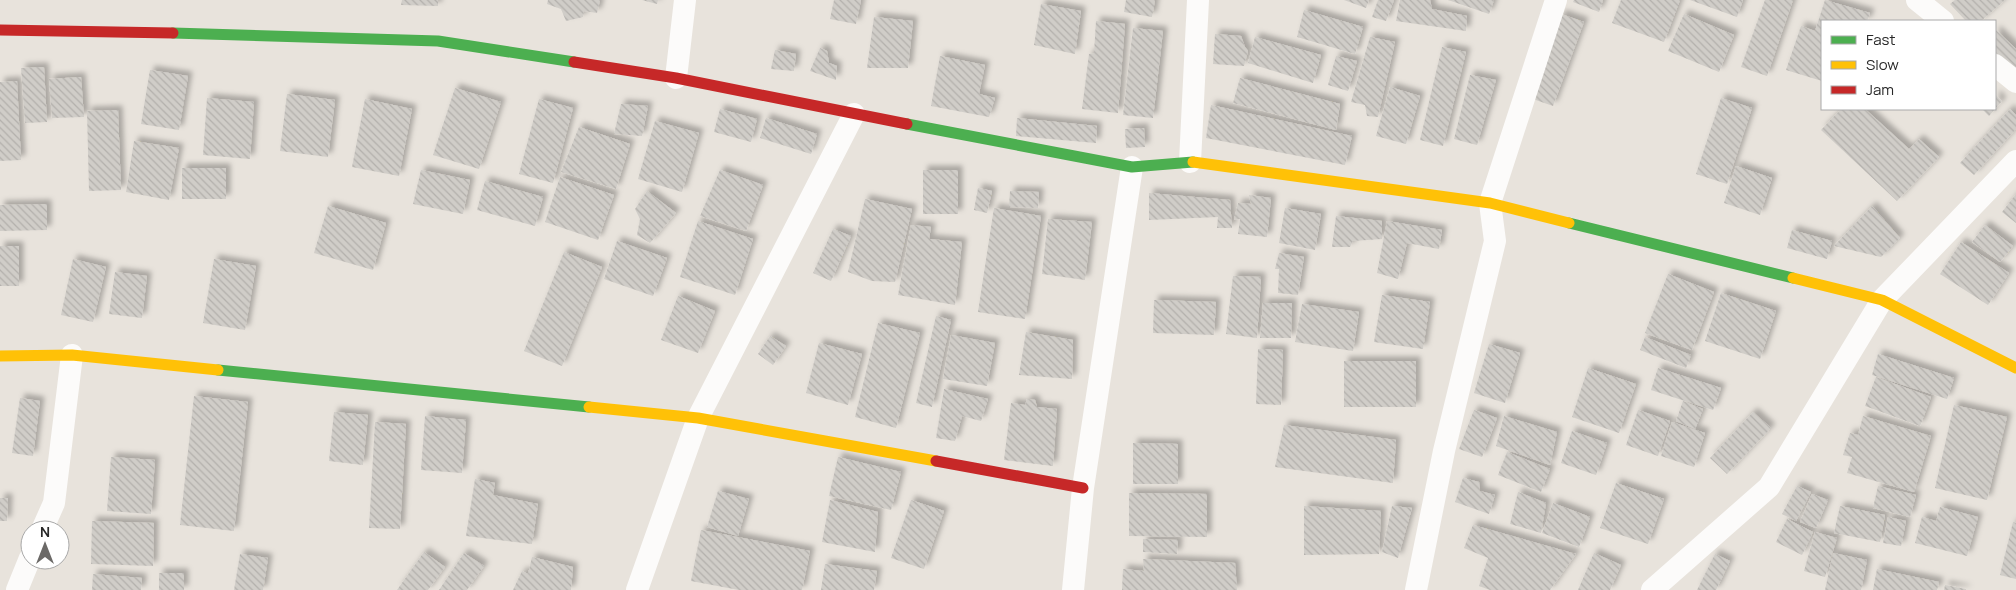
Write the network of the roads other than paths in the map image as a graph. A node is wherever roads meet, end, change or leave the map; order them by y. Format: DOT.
graph roads {
  1 [pos="685,0"];
  2 [pos="1198,0"];
  3 [pos="1556,0"];
  4 [pos="1917,0"];
  5 [pos="1942,20"];
  6 [pos="0,30"];
  7 [pos="1996,66"];
  8 [pos="676,78"];
  9 [pos="2016,82"];
  10 [pos="854,114"];
  11 [pos="2016,161"];
  12 [pos="1190,162"];
  13 [pos="1132,167"];
  14 [pos="1490,203"];
  15 [pos="1882,300"];
  16 [pos="72,355"];
  17 [pos="0,356"];
  18 [pos="2016,368"];
  19 [pos="698,418"];
  20 [pos="1083,488"];
  21 [pos="46,520"];
  22 [pos="25,570"];
  23 [pos="16,590"];
  24 [pos="637,590"];
  25 [pos="1073,590"];
  26 [pos="1416,590"];
  27 [pos="1652,590"];
  1 -- 8 [label="street"];
  2 -- 12 [label="street"];
  3 -- 14 [label="street"];
  4 -- 5 [label="street"];
  6 -- 8 [label="street"];
  7 -- 9 [label="street"];
  8 -- 10 [label="street"];
  10 -- 13 [label="street"];
  10 -- 19 [label="street"];
  11 -- 15 [label="street"];
  12 -- 13 [label="street"];
  12 -- 14 [label="street"];
  13 -- 20 [label="street"];
  14 -- 15 [label="street"];
  14 -- 26 [label="street"];
  15 -- 18 [label="street"];
  15 -- 27 [label="street"];
  16 -- 17 [label="street"];
  16 -- 19 [label="street"];
  16 -- 21 [label="street"];
  19 -- 20 [label="street"];
  19 -- 24 [label="street"];
  20 -- 25 [label="street"];
  22 -- 23 [label="street"];
}
